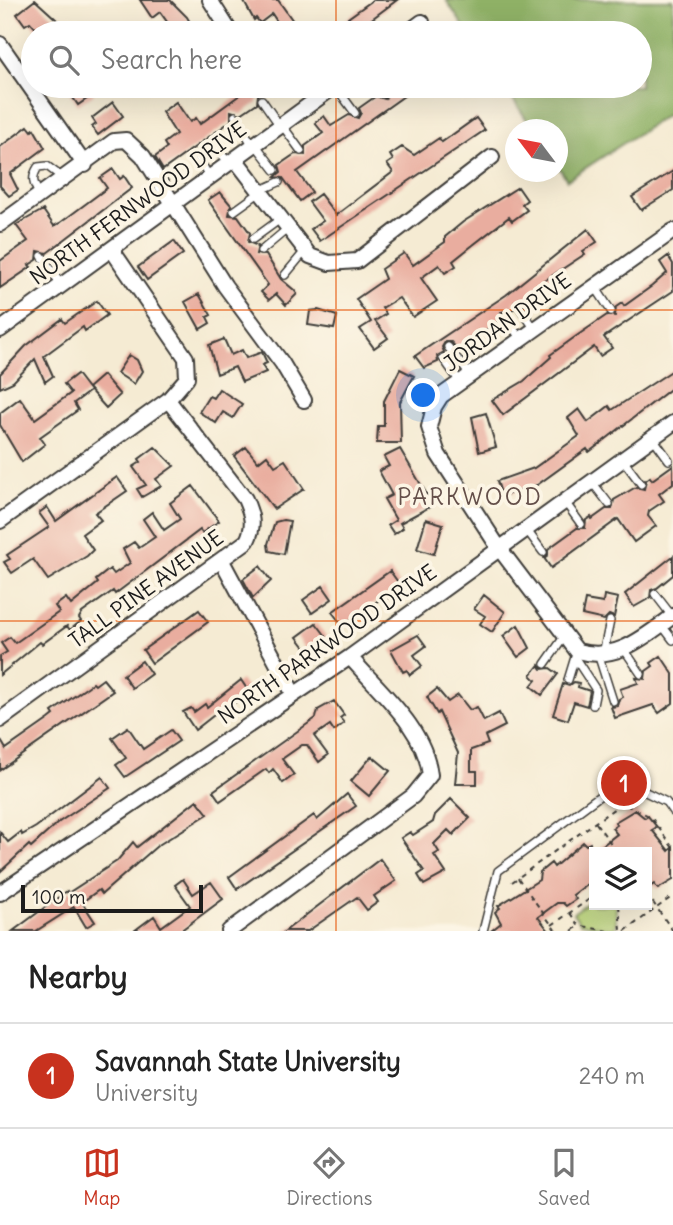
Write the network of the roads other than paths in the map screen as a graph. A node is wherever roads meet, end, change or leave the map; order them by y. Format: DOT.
graph roads {
  1 [pos="212,3"];
  2 [pos="223,21"];
  3 [pos="0,44"];
  4 [pos="21,74"];
  5 [pos="38,98"];
  6 [pos="318,98"];
  7 [pos="343,98"];
  8 [pos="262,100"];
  9 [pos="355,113"];
  10 [pos="235,116"];
  11 [pos="281,125"];
  12 [pos="254,145"];
  13 [pos="301,151"];
  14 [pos="492,157"];
  15 [pos="232,161"];
  16 [pos="85,165"];
  17 [pos="275,170"];
  18 [pos="209,176"];
  19 [pos="63,178"];
  20 [pos="279,182"];
  21 [pos="259,192"];
  22 [pos="40,195"];
  23 [pos="171,202"];
  24 [pos="234,211"];
  25 [pos="0,224"];
  26 [pos="283,225"];
  27 [pos="673,231"];
  28 [pos="253,239"];
  29 [pos="112,250"];
  30 [pos="261,251"];
  31 [pos="305,251"];
  32 [pos="42,256"];
  33 [pos="285,275"];
  34 [pos="62,285"];
  35 [pos="594,285"];
  36 [pos="519,306"];
  37 [pos="611,311"];
  38 [pos="505,317"];
  39 [pos="534,328"];
  40 [pos="0,330"];
  41 [pos="520,338"];
  42 [pos="448,347"];
  43 [pos="443,359"];
  44 [pos="465,378"];
  45 [pos="304,400"];
  46 [pos="169,401"];
  47 [pos="673,423"];
  48 [pos="652,438"];
  49 [pos="622,460"];
  50 [pos="669,460"];
  51 [pos="592,481"];
  52 [pos="641,484"];
  53 [pos="564,501"];
  54 [pos="609,504"];
  55 [pos="0,521"];
  56 [pos="581,524"];
  57 [pos="526,528"];
  58 [pos="499,548"];
  59 [pos="543,552"];
  60 [pos="222,561"];
  61 [pos="656,594"];
  62 [pos="669,619"];
  63 [pos="610,621"];
  64 [pos="564,637"];
  65 [pos="673,640"];
  66 [pos="624,649"];
  67 [pos="601,654"];
  68 [pos="576,655"];
  69 [pos="350,657"];
  70 [pos="545,664"];
  71 [pos="641,674"];
  72 [pos="568,680"];
  73 [pos="293,693"];
  74 [pos="613,701"];
  75 [pos="593,705"];
  76 [pos="0,720"];
  77 [pos="673,812"];
  78 [pos="0,893"];
  79 [pos="229,931"];
  80 [pos="483,931"];
  1 -- 2 [label="street"];
  3 -- 4 [label="street"];
  5 -- 16 [label="street"];
  6 -- 11 [label="street, NORTH FERNWOOD DRIVE"];
  7 -- 9 [label="lane"];
  8 -- 11 [label="lane"];
  10 -- 12 [label="lane"];
  11 -- 12 [label="street, NORTH FERNWOOD DRIVE"];
  11 -- 13 [label="lane"];
  12 -- 15 [label="street, NORTH FERNWOOD DRIVE"];
  12 -- 17 [label="lane"];
  14 -- 31 [label="street"];
  15 -- 18 [label="street, NORTH FERNWOOD DRIVE"];
  15 -- 18 [label="lane"];
  15 -- 21 [label="street"];
  16 -- 19 [label="street"];
  16 -- 23 [label="street"];
  18 -- 23 [label="street, NORTH FERNWOOD DRIVE"];
  19 -- 22 [label="street"];
  19 -- 22 [label="lane"];
  20 -- 21 [label="lane"];
  21 -- 24 [label="lane"];
  21 -- 26 [label="street"];
  22 -- 25 [label="street"];
  23 -- 29 [label="street, NORTH FERNWOOD DRIVE"];
  23 -- 45 [label="street"];
  26 -- 28 [label="lane"];
  26 -- 30 [label="lane"];
  26 -- 31 [label="street"];
  27 -- 35 [label="street, JORDAN DRIVE"];
  29 -- 34 [label="street, NORTH FERNWOOD DRIVE"];
  29 -- 46 [label="street"];
  31 -- 33 [label="lane"];
  32 -- 34 [label="lane"];
  34 -- 40 [label="street, NORTH FERNWOOD DRIVE"];
  35 -- 37 [label="lane"];
  35 -- 39 [label="street, JORDAN DRIVE"];
  36 -- 39 [label="lane"];
  38 -- 41 [label="lane"];
  39 -- 41 [label="street, JORDAN DRIVE"];
  41 -- 44 [label="street, JORDAN DRIVE"];
  42 -- 44 [label="lane"];
  43 -- 44 [label="lane"];
  44 -- 58 [label="street, JORDAN DRIVE"];
  46 -- 55 [label="street"];
  46 -- 60 [label="street, TALL PINE AVENUE"];
  47 -- 48 [label="street, NORTH PARKWOOD DRIVE"];
  48 -- 49 [label="street, NORTH PARKWOOD DRIVE"];
  48 -- 50 [label="lane"];
  49 -- 51 [label="street, NORTH PARKWOOD DRIVE"];
  49 -- 52 [label="lane"];
  51 -- 53 [label="street, NORTH PARKWOOD DRIVE"];
  51 -- 54 [label="lane"];
  53 -- 56 [label="lane"];
  53 -- 57 [label="street, NORTH PARKWOOD DRIVE"];
  57 -- 58 [label="street, NORTH PARKWOOD DRIVE"];
  57 -- 59 [label="lane"];
  58 -- 64 [label="street, JORDAN DRIVE"];
  58 -- 69 [label="street, NORTH PARKWOOD DRIVE"];
  60 -- 73 [label="street"];
  60 -- 76 [label="street, TALL PINE AVENUE"];
  61 -- 62 [label="lane"];
  62 -- 65 [label="lane"];
  62 -- 66 [label="street"];
  63 -- 67 [label="lane"];
  64 -- 68 [label="street, JORDAN DRIVE"];
  64 -- 70 [label="lane"];
  66 -- 67 [label="street"];
  66 -- 71 [label="lane"];
  67 -- 68 [label="street"];
  67 -- 74 [label="lane"];
  68 -- 72 [label="lane"];
  68 -- 75 [label="lane"];
  69 -- 73 [label="street, NORTH PARKWOOD DRIVE"];
  69 -- 79 [label="street"];
  73 -- 78 [label="street, NORTH PARKWOOD DRIVE"];
  77 -- 80 [label="lane"];
}
